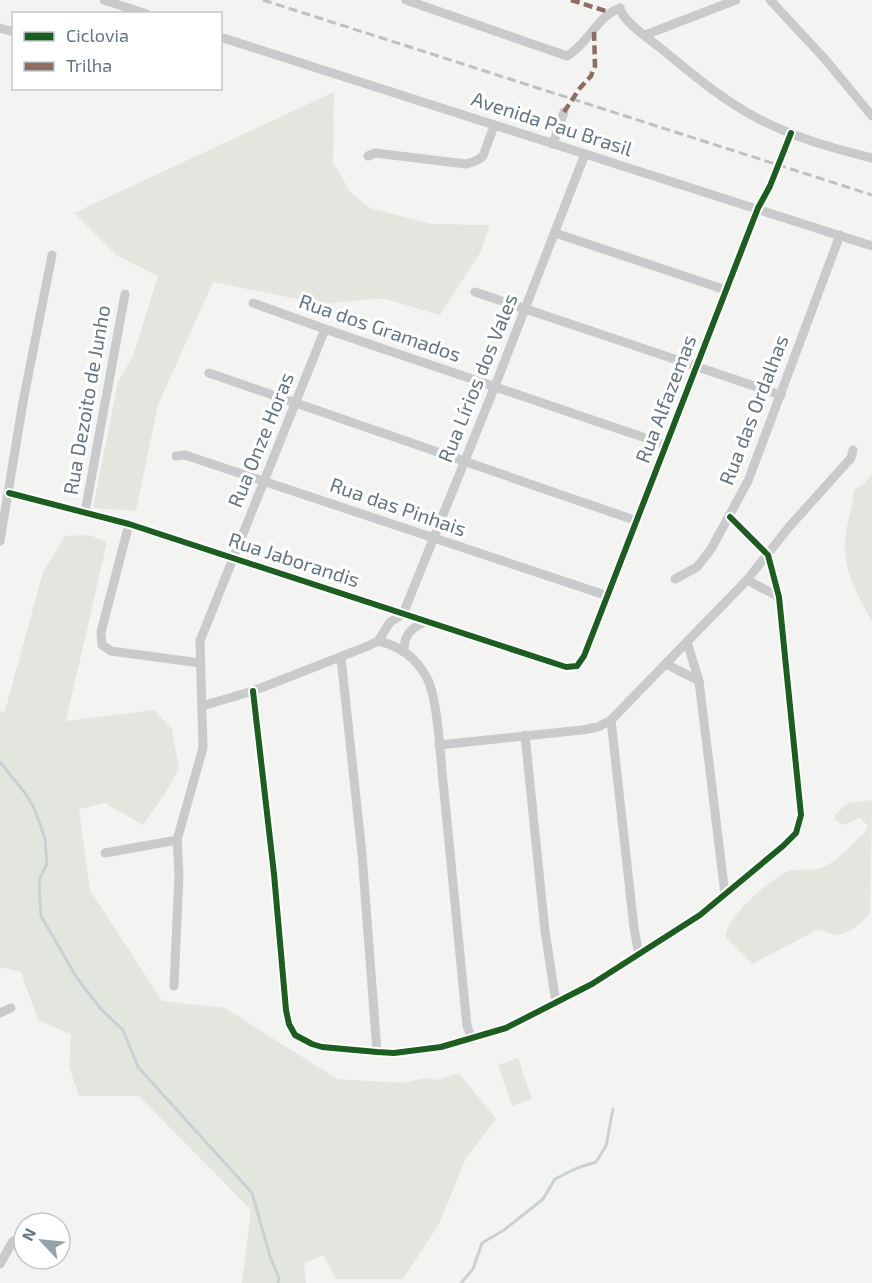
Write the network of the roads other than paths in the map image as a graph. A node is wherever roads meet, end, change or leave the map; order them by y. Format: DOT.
graph roads {
  1 [pos="104,0"];
  2 [pos="406,0"];
  3 [pos="736,0"];
  4 [pos="770,0"];
  5 [pos="622,4"];
  6 [pos="141,12"];
  7 [pos="645,35"];
  8 [pos="223,41"];
  9 [pos="564,112"];
  10 [pos="872,116"];
  11 [pos="494,126"];
  12 [pos="791,133"];
  13 [pos="553,144"];
  14 [pos="585,154"];
  15 [pos="368,156"];
  16 [pos="872,158"];
  17 [pos="758,208"];
  18 [pos="555,232"];
  19 [pos="840,236"];
  20 [pos="872,246"];
  21 [pos="51,255"];
  22 [pos="726,290"];
  23 [pos="475,292"];
  24 [pos="125,294"];
  25 [pos="253,303"];
  26 [pos="525,309"];
  27 [pos="325,329"];
  28 [pos="696,367"];
  29 [pos="209,373"];
  30 [pos="495,386"];
  31 [pos="781,395"];
  32 [pos="295,403"];
  33 [pos="666,445"];
  34 [pos="853,450"];
  35 [pos="176,456"];
  36 [pos="465,461"];
  37 [pos="264,481"];
  38 [pos="9,493"];
  39 [pos="85,512"];
  40 [pos="730,517"];
  41 [pos="637,520"];
  42 [pos="129,524"];
  43 [pos="434,538"];
  44 [pos="0,541"];
  45 [pos="768,555"];
  46 [pos="233,557"];
  47 [pos="675,579"];
  48 [pos="747,580"];
  49 [pos="608,596"];
  50 [pos="779,597"];
  51 [pos="403,614"];
  52 [pos="427,621"];
  53 [pos="378,641"];
  54 [pos="687,642"];
  55 [pos="404,650"];
  56 [pos="341,658"];
  57 [pos="200,663"];
  58 [pos="666,664"];
  59 [pos="566,667"];
  60 [pos="699,681"];
  61 [pos="253,691"];
  62 [pos="202,706"];
  63 [pos="611,720"];
  64 [pos="525,735"];
  65 [pos="439,745"];
  66 [pos="177,840"];
  67 [pos="105,853"];
  68 [pos="725,894"];
  69 [pos="639,955"];
  70 [pos="174,986"];
  71 [pos="556,1003"];
  72 [pos="11,1008"];
  73 [pos="0,1013"];
  74 [pos="472,1039"];
  75 [pos="377,1052"];
  76 [pos="12,1243"];
  77 [pos="0,1264"];
  1 -- 6 [label="street"];
  2 -- 5 [label="street"];
  3 -- 7 [label="street"];
  4 -- 10 [label="street"];
  5 -- 7 [label="street"];
  7 -- 12 [label="street"];
  8 -- 11 [label="street, Avenida Pau Brasil"];
  9 -- 13 [label="street"];
  11 -- 13 [label="street, Avenida Pau Brasil"];
  11 -- 15 [label="street"];
  12 -- 16 [label="street"];
  12 -- 17 [label="street, Rua Alfazemas"];
  13 -- 14 [label="street, Avenida Pau Brasil"];
  14 -- 17 [label="street, Avenida Pau Brasil"];
  14 -- 18 [label="street, Rua Lírios dos Vales"];
  17 -- 19 [label="street, Avenida Pau Brasil"];
  17 -- 22 [label="street, Rua Alfazemas"];
  18 -- 22 [label="street"];
  18 -- 26 [label="street, Rua Lírios dos Vales"];
  19 -- 20 [label="street, Avenida Pau Brasil"];
  19 -- 31 [label="street, Rua das Ordalhas"];
  21 -- 38 [label="street"];
  22 -- 28 [label="street, Rua Alfazemas"];
  23 -- 26 [label="street"];
  24 -- 39 [label="street, Rua Dezoito de Junho"];
  25 -- 27 [label="street, Rua dos Gramados"];
  26 -- 28 [label="street"];
  26 -- 30 [label="street, Rua Lírios dos Vales"];
  27 -- 30 [label="street, Rua dos Gramados"];
  27 -- 32 [label="street, Rua Onze Horas"];
  28 -- 31 [label="street"];
  28 -- 33 [label="street, Rua Alfazemas"];
  29 -- 32 [label="street"];
  30 -- 33 [label="street, Rua dos Gramados"];
  30 -- 36 [label="street, Rua Lírios dos Vales"];
  31 -- 40 [label="street, Rua das Ordalhas"];
  32 -- 36 [label="street"];
  32 -- 37 [label="street, Rua Onze Horas"];
  33 -- 41 [label="street, Rua Alfazemas"];
  34 -- 45 [label="street"];
  35 -- 37 [label="street, Rua das Pinhais"];
  36 -- 41 [label="street"];
  36 -- 43 [label="street, Rua Lírios dos Vales"];
  37 -- 43 [label="street, Rua das Pinhais"];
  37 -- 46 [label="street, Rua Onze Horas"];
  38 -- 39 [label="street, Rua Jaborandis"];
  38 -- 44 [label="street"];
  39 -- 42 [label="street, Rua Jaborandis"];
  40 -- 45 [label="street"];
  40 -- 47 [label="street, Rua das Ordalhas"];
  41 -- 49 [label="street, Rua Alfazemas"];
  42 -- 46 [label="street, Rua Jaborandis"];
  42 -- 57 [label="street"];
  43 -- 49 [label="street, Rua das Pinhais"];
  43 -- 51 [label="street, Rua Lírios dos Vales"];
  45 -- 48 [label="street"];
  45 -- 50 [label="street"];
  46 -- 51 [label="street, Rua Jaborandis"];
  46 -- 57 [label="street, Rua Onze Horas"];
  48 -- 50 [label="street"];
  48 -- 54 [label="street"];
  49 -- 59 [label="street, Rua Alfazemas"];
  50 -- 68 [label="street"];
  51 -- 52 [label="street, Rua Jaborandis"];
  51 -- 53 [label="street"];
  52 -- 55 [label="street"];
  52 -- 59 [label="street, Rua Jaborandis"];
  53 -- 55 [label="street"];
  53 -- 56 [label="street"];
  54 -- 58 [label="street"];
  54 -- 60 [label="street"];
  55 -- 65 [label="street"];
  56 -- 61 [label="street"];
  56 -- 75 [label="street"];
  57 -- 62 [label="street, Rua Onze Horas"];
  58 -- 60 [label="street"];
  58 -- 63 [label="street"];
  60 -- 68 [label="street"];
  61 -- 62 [label="street"];
  61 -- 75 [label="street"];
  62 -- 66 [label="street, Rua Onze Horas"];
  63 -- 64 [label="street"];
  63 -- 69 [label="street"];
  64 -- 65 [label="street"];
  64 -- 71 [label="street"];
  65 -- 74 [label="street"];
  66 -- 67 [label="street"];
  66 -- 70 [label="street, Rua Onze Horas"];
  68 -- 69 [label="street"];
  69 -- 71 [label="street"];
  71 -- 74 [label="street"];
  72 -- 73 [label="street"];
  74 -- 75 [label="street"];
  76 -- 77 [label="street"];
}
